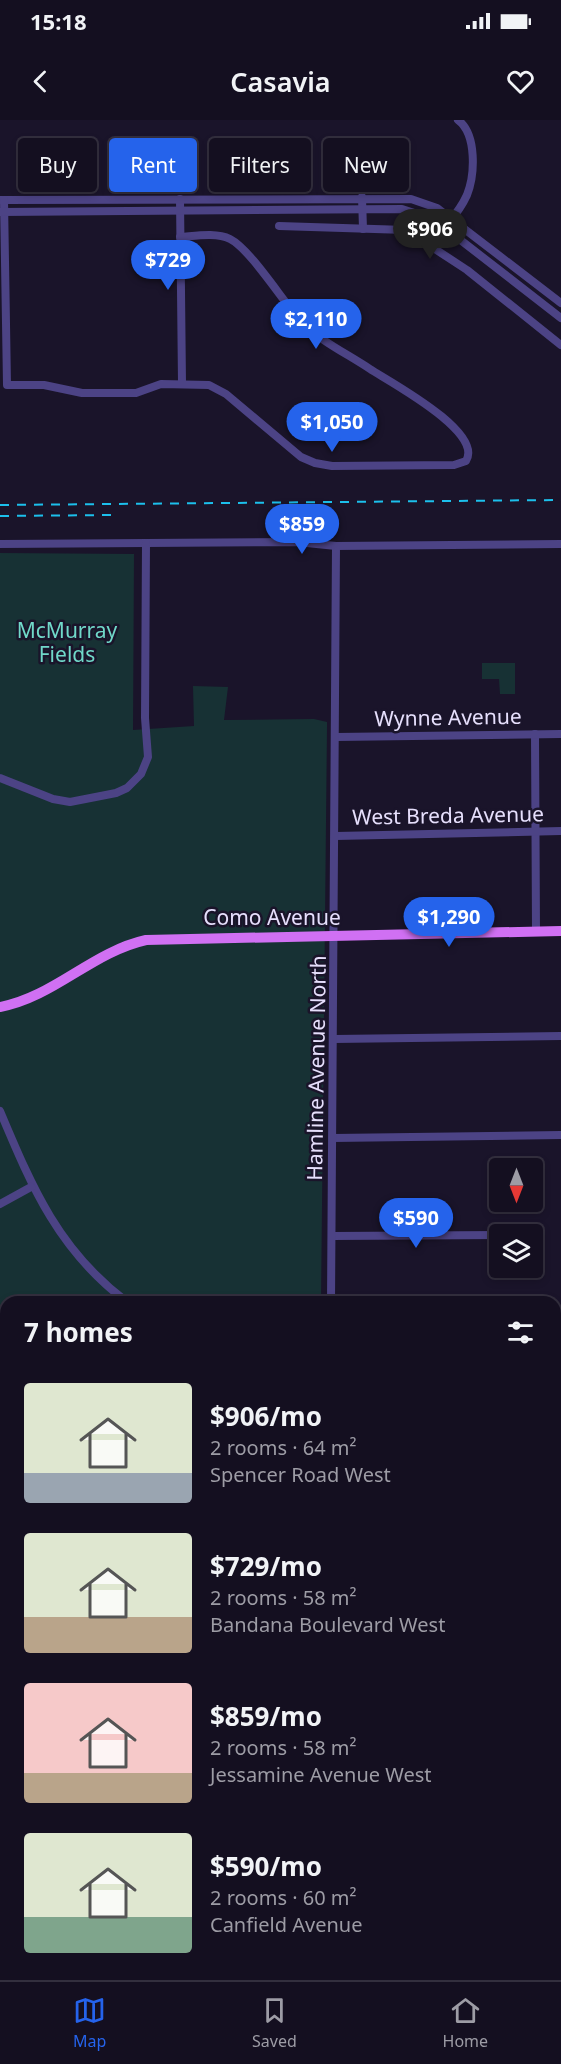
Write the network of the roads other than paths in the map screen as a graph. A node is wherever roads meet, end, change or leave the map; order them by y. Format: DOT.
graph roads {
  1 [pos="458,120"];
  2 [pos="362,197"];
  3 [pos="180,199"];
  4 [pos="2,200"];
  5 [pos="362,209"];
  6 [pos="180,211"];
  7 [pos="2,212"];
  8 [pos="452,219"];
  9 [pos="279,226"];
  10 [pos="445,228"];
  11 [pos="363,229"];
  12 [pos="180,237"];
  13 [pos="561,303"];
  14 [pos="561,318"];
  15 [pos="561,345"];
  16 [pos="182,383"];
  17 [pos="146,543"];
  18 [pos="0,544"];
  19 [pos="561,544"];
  20 [pos="336,546"];
  21 [pos="535,734"];
  22 [pos="561,734"];
  23 [pos="336,737"];
  24 [pos="0,778"];
  25 [pos="537,831"];
  26 [pos="561,831"];
  27 [pos="336,836"];
  28 [pos="536,931"];
  29 [pos="561,931"];
  30 [pos="336,936"];
  31 [pos="0,1007"];
  32 [pos="561,1036"];
  33 [pos="334,1039"];
  34 [pos="0,1111"];
  35 [pos="561,1135"];
  36 [pos="333,1138"];
  37 [pos="31,1187"];
  38 [pos="0,1204"];
  39 [pos="489,1235"];
  40 [pos="332,1236"];
  41 [pos="120,1296"];
  42 [pos="331,1296"];
  1 -- 8 [label="street"];
  2 -- 3 [label="street"];
  2 -- 5 [label="street"];
  2 -- 8 [label="street"];
  3 -- 4 [label="street"];
  3 -- 6 [label="street"];
  4 -- 7 [label="street"];
  5 -- 6 [label="street"];
  5 -- 10 [label="street"];
  5 -- 11 [label="street"];
  6 -- 7 [label="street"];
  6 -- 12 [label="street"];
  7 -- 16 [label="street"];
  8 -- 10 [label="street"];
  8 -- 13 [label="street"];
  9 -- 11 [label="street"];
  10 -- 14 [label="street"];
  11 -- 15 [label="street"];
  12 -- 16 [label="street"];
  12 -- 16 [label="street"];
  17 -- 18 [label="street"];
  17 -- 20 [label="street"];
  17 -- 24 [label="street"];
  19 -- 20 [label="street"];
  20 -- 23 [label="street, Hamline Avenue North"];
  21 -- 22 [label="street, Wynne Avenue"];
  21 -- 23 [label="street, Wynne Avenue"];
  21 -- 25 [label="street"];
  23 -- 27 [label="street, Hamline Avenue North"];
  25 -- 26 [label="street, West Breda Avenue"];
  25 -- 27 [label="street, West Breda Avenue"];
  25 -- 28 [label="street"];
  27 -- 30 [label="street, Hamline Avenue North"];
  28 -- 29 [label="main road, Como Avenue"];
  28 -- 30 [label="main road, Como Avenue"];
  30 -- 31 [label="main road, Como Avenue"];
  30 -- 33 [label="street, Hamline Avenue North"];
  32 -- 33 [label="street"];
  33 -- 36 [label="street, Hamline Avenue North"];
  34 -- 37 [label="street"];
  35 -- 36 [label="street"];
  36 -- 40 [label="street, Hamline Avenue North"];
  37 -- 38 [label="street"];
  37 -- 41 [label="street"];
  39 -- 40 [label="street"];
  40 -- 42 [label="street, Hamline Avenue North"];
}
